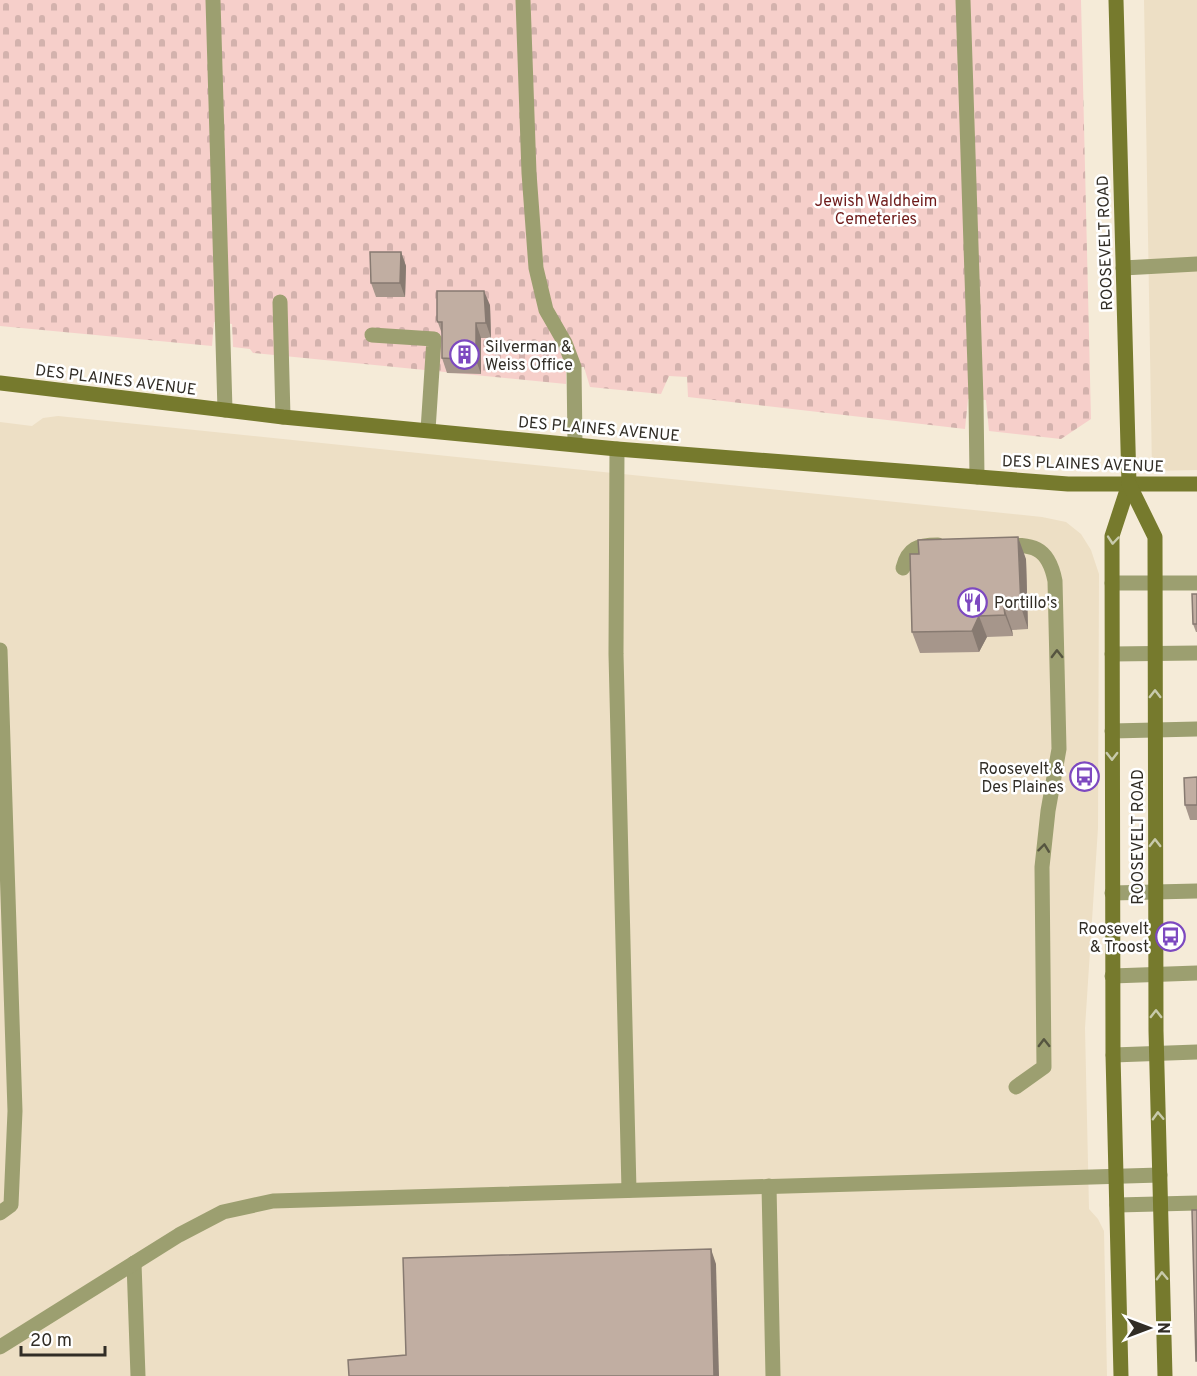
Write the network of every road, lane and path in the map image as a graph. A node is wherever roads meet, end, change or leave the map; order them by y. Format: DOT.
graph roads {
  1 [pos="213,0"];
  2 [pos="523,0"];
  3 [pos="963,0"];
  4 [pos="1116,0"];
  5 [pos="1197,264"];
  6 [pos="1123,268"];
  7 [pos="280,302"];
  8 [pos="372,335"];
  9 [pos="0,383"];
  10 [pos="225,410"];
  11 [pos="283,417"];
  12 [pos="428,430"];
  13 [pos="575,444"];
  14 [pos="617,449"];
  15 [pos="977,477"];
  16 [pos="1129,484"];
  17 [pos="1197,484"];
  18 [pos="959,545"];
  19 [pos="981,545"];
  20 [pos="903,568"];
  21 [pos="1112,583"];
  22 [pos="1155,583"];
  23 [pos="1197,583"];
  24 [pos="0,650"];
  25 [pos="1197,652"];
  26 [pos="1155,653"];
  27 [pos="1112,654"];
  28 [pos="1197,729"];
  29 [pos="1155,730"];
  30 [pos="1112,731"];
  31 [pos="1197,891"];
  32 [pos="1155,892"];
  33 [pos="1112,893"];
  34 [pos="1197,973"];
  35 [pos="1156,974"];
  36 [pos="1112,976"];
  37 [pos="1197,1052"];
  38 [pos="1156,1053"];
  39 [pos="1113,1055"];
  40 [pos="1016,1087"];
  41 [pos="1160,1175"];
  42 [pos="1116,1176"];
  43 [pos="769,1186"];
  44 [pos="629,1190"];
  45 [pos="1197,1203"];
  46 [pos="1161,1204"];
  47 [pos="1117,1205"];
  48 [pos="0,1213"];
  49 [pos="134,1263"];
  50 [pos="0,1347"];
  51 [pos="138,1376"];
  52 [pos="773,1376"];
  53 [pos="1121,1376"];
  54 [pos="1165,1376"];
  1 -- 10 [label="street"];
  2 -- 13 [label="street"];
  3 -- 15 [label="street"];
  4 -- 6 [label="main road, ROOSEVELT ROAD"];
  5 -- 6 [label="street"];
  6 -- 16 [label="main road, ROOSEVELT ROAD"];
  7 -- 11 [label="street"];
  8 -- 12 [label="street"];
  9 -- 10 [label="main road, DES PLAINES AVENUE"];
  10 -- 11 [label="main road, DES PLAINES AVENUE"];
  11 -- 12 [label="main road, DES PLAINES AVENUE"];
  12 -- 13 [label="main road, DES PLAINES AVENUE"];
  13 -- 14 [label="main road, DES PLAINES AVENUE"];
  14 -- 15 [label="main road, DES PLAINES AVENUE"];
  14 -- 44 [label="street"];
  15 -- 16 [label="main road, DES PLAINES AVENUE"];
  16 -- 17 [label="main road, DES PLAINES AVENUE"];
  16 -- 21 [label="main road, ROOSEVELT ROAD, one-way"];
  16 -- 22 [label="main road, ROOSEVELT ROAD"];
  18 -- 20 [label="street"];
  40 -- 19 [label="street, one-way"];
  21 -- 22 [label="street"];
  21 -- 27 [label="main road, ROOSEVELT ROAD"];
  22 -- 23 [label="street"];
  22 -- 26 [label="main road, ROOSEVELT ROAD"];
  24 -- 48 [label="street"];
  25 -- 26 [label="street"];
  26 -- 27 [label="street"];
  29 -- 26 [label="main road, ROOSEVELT ROAD, one-way"];
  27 -- 30 [label="main road, ROOSEVELT ROAD"];
  28 -- 29 [label="street"];
  29 -- 30 [label="street"];
  32 -- 29 [label="main road, ROOSEVELT ROAD, one-way"];
  30 -- 33 [label="main road, ROOSEVELT ROAD, one-way"];
  31 -- 32 [label="street"];
  32 -- 33 [label="street"];
  32 -- 35 [label="main road, ROOSEVELT ROAD"];
  33 -- 36 [label="main road, ROOSEVELT ROAD"];
  34 -- 35 [label="street"];
  35 -- 36 [label="street"];
  38 -- 35 [label="main road, ROOSEVELT ROAD, one-way"];
  36 -- 39 [label="main road, ROOSEVELT ROAD"];
  37 -- 38 [label="street"];
  38 -- 39 [label="street"];
  41 -- 38 [label="main road, ROOSEVELT ROAD, one-way"];
  39 -- 42 [label="main road, ROOSEVELT ROAD"];
  41 -- 42 [label="street"];
  41 -- 46 [label="main road, ROOSEVELT ROAD"];
  42 -- 43 [label="street"];
  42 -- 47 [label="main road, ROOSEVELT ROAD"];
  43 -- 44 [label="street"];
  43 -- 52 [label="street"];
  44 -- 49 [label="street"];
  45 -- 46 [label="street"];
  46 -- 47 [label="street"];
  54 -- 46 [label="main road, ROOSEVELT ROAD, one-way"];
  47 -- 53 [label="main road, ROOSEVELT ROAD"];
  49 -- 50 [label="street"];
  49 -- 51 [label="street"];
}
